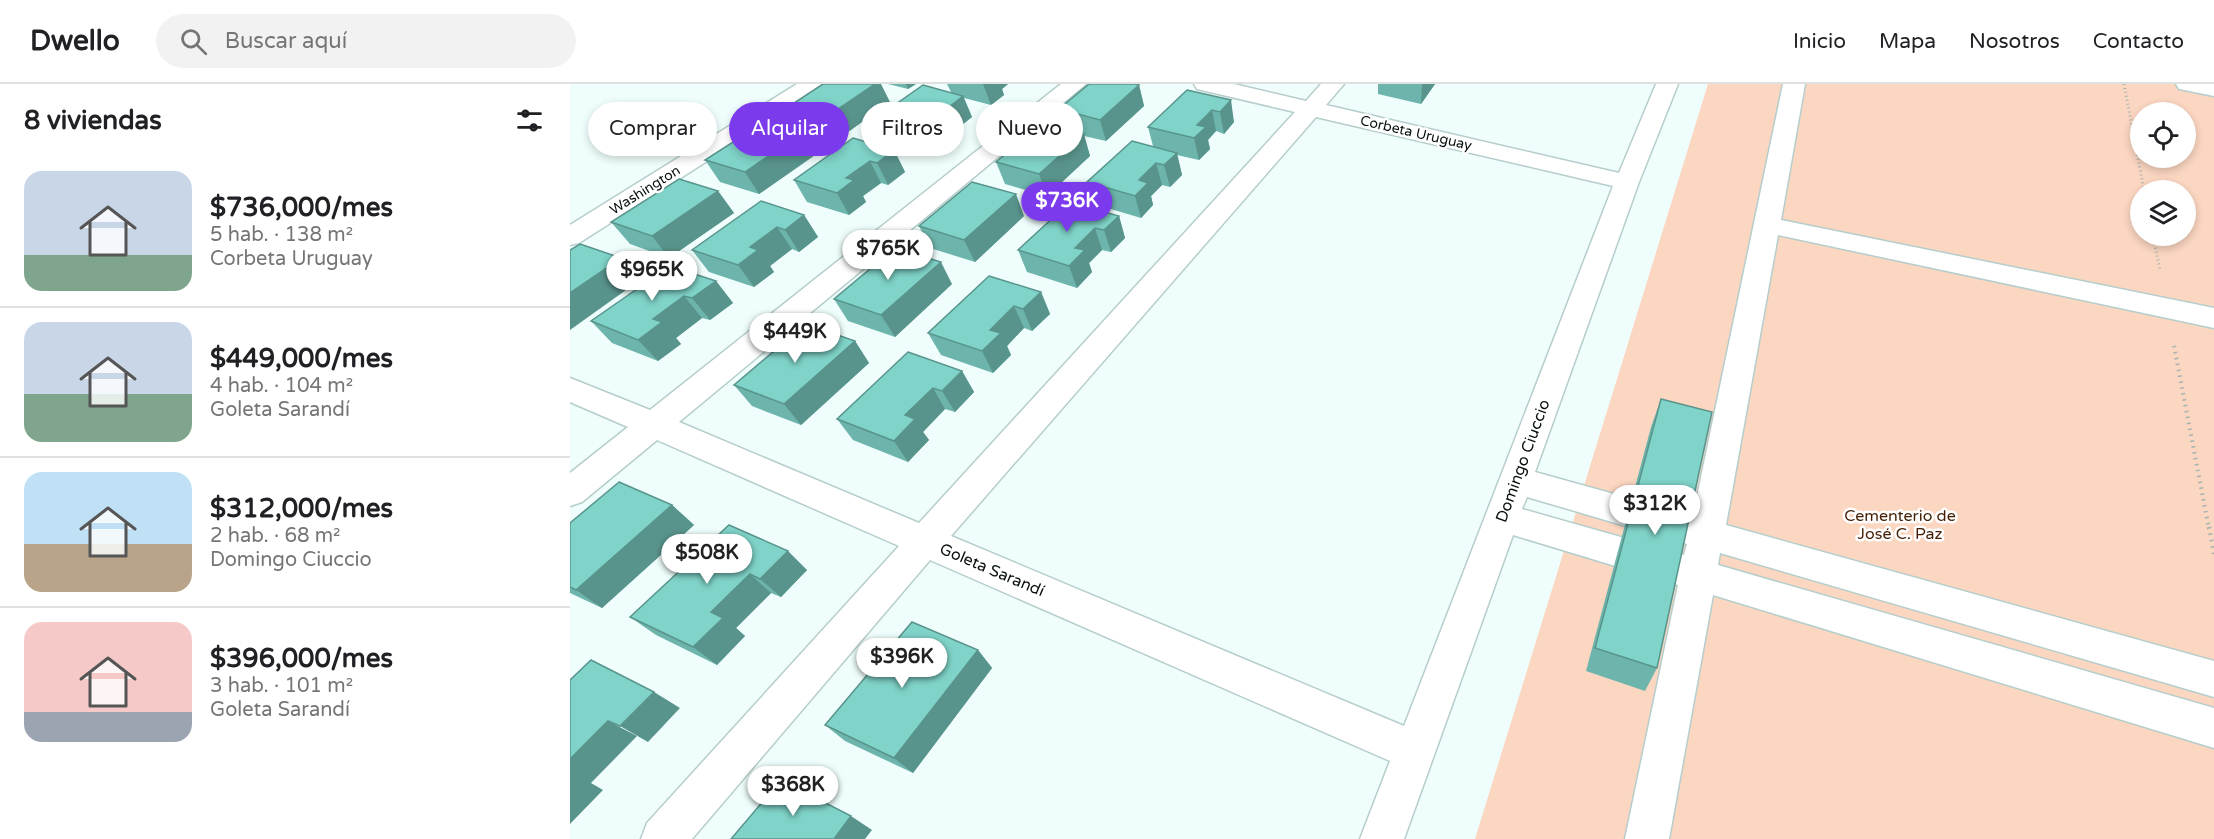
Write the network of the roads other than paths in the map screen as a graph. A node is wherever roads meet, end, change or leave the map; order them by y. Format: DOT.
graph roads {
  1 [pos="812,84"];
  2 [pos="1075,84"];
  3 [pos="1204,84"];
  4 [pos="1334,84"];
  5 [pos="1667,84"];
  6 [pos="1794,84"];
  7 [pos="2187,84"];
  8 [pos="2214,89"];
  9 [pos="1312,109"];
  10 [pos="1627,182"];
  11 [pos="1767,225"];
  12 [pos="570,237"];
  13 [pos="2214,318"];
  14 [pos="570,389"];
  15 [pos="653,424"];
  16 [pos="1515,480"];
  17 [pos="570,492"];
  18 [pos="1502,517"];
  19 [pos="1706,533"];
  20 [pos="925,541"];
  21 [pos="1698,576"];
  22 [pos="2214,679"];
  23 [pos="2214,728"];
  24 [pos="1414,751"];
  25 [pos="663,839"];
  26 [pos="1382,839"];
  27 [pos="1647,839"];
  1 -- 12 [label="street, Washington"];
  2 -- 15 [label="street"];
  3 -- 9 [label="street, Corbeta Uruguay"];
  4 -- 9 [label="street"];
  5 -- 10 [label="street, Domingo Ciuccio"];
  6 -- 11 [label="street"];
  7 -- 8 [label="street"];
  9 -- 10 [label="street, Corbeta Uruguay"];
  9 -- 20 [label="street"];
  10 -- 16 [label="street, Domingo Ciuccio"];
  11 -- 13 [label="street"];
  11 -- 19 [label="street"];
  14 -- 15 [label="street, Goleta Sarandí"];
  15 -- 17 [label="street"];
  15 -- 20 [label="street, Goleta Sarandí"];
  16 -- 18 [label="street, Domingo Ciuccio"];
  16 -- 19 [label="street"];
  18 -- 21 [label="street"];
  18 -- 24 [label="street, Domingo Ciuccio"];
  19 -- 21 [label="street"];
  19 -- 22 [label="street"];
  20 -- 24 [label="street, Goleta Sarandí"];
  20 -- 25 [label="street"];
  21 -- 23 [label="street"];
  21 -- 27 [label="street"];
  24 -- 26 [label="street, Domingo Ciuccio"];
}
